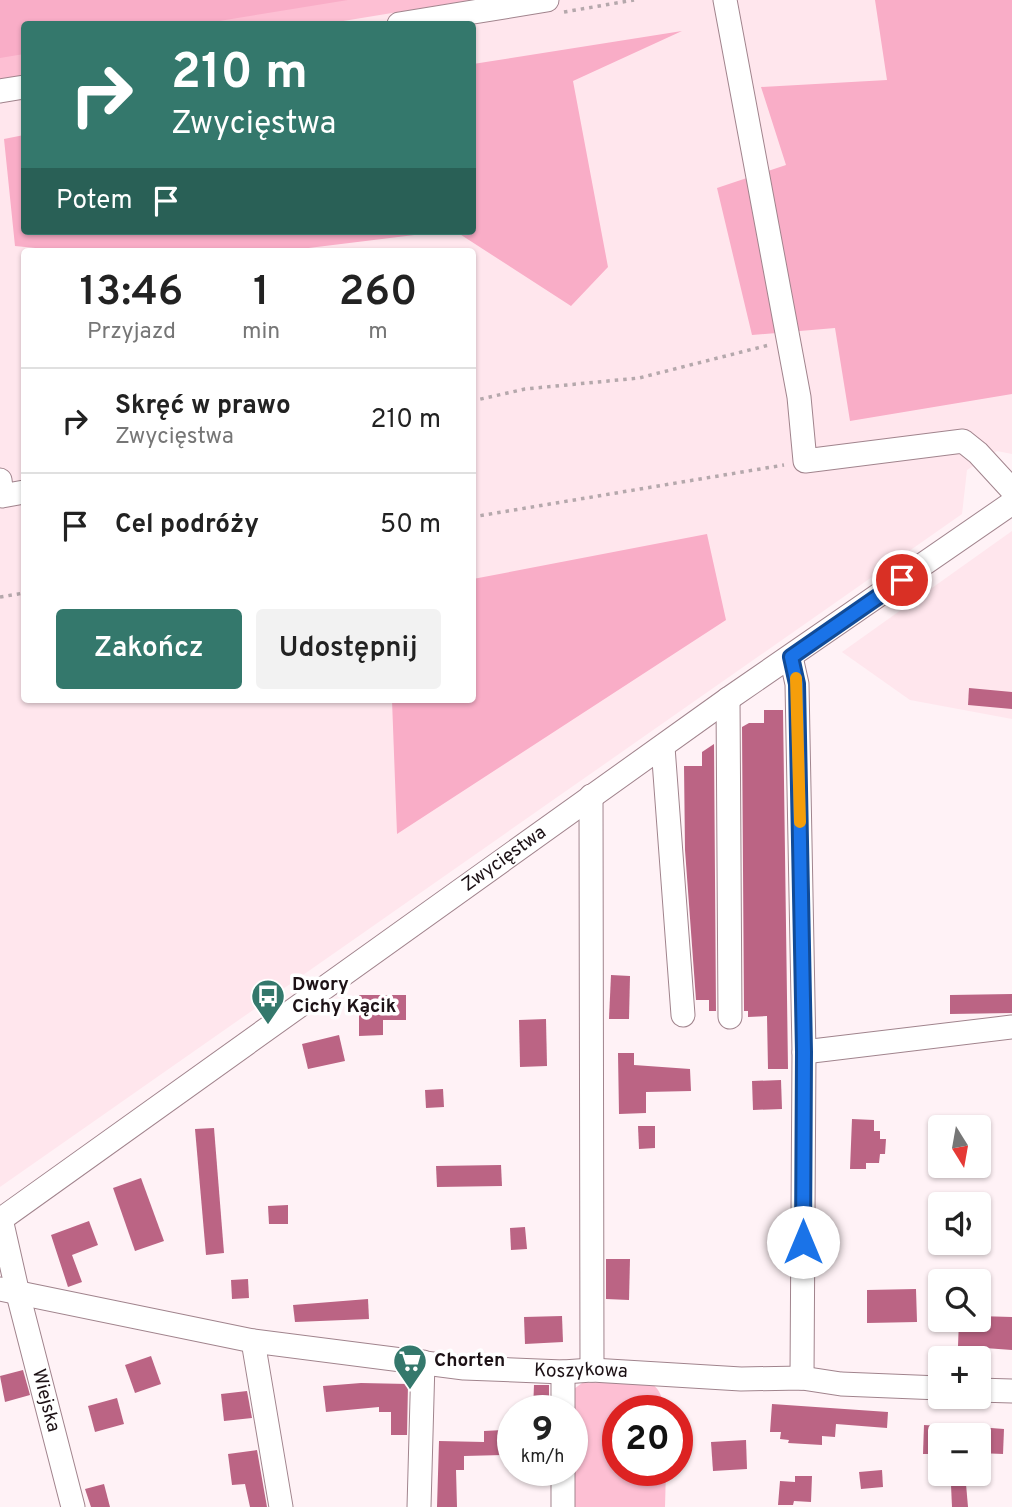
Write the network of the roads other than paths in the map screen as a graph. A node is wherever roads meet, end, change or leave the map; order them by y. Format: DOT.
graph roads {
  1 [pos="547,0"];
  2 [pos="725,0"];
  3 [pos="418,21"];
  4 [pos="21,88"];
  5 [pos="0,91"];
  6 [pos="0,480"];
  7 [pos="1012,490"];
  8 [pos="21,493"];
  9 [pos="1012,503"];
  10 [pos="791,657"];
  11 [pos="728,699"];
  12 [pos="663,747"];
  13 [pos="591,796"];
  14 [pos="683,1015"];
  15 [pos="730,1017"];
  16 [pos="1012,1027"];
  17 [pos="804,1052"];
  18 [pos="1,1219"];
  19 [pos="9,1291"];
  20 [pos="253,1341"];
  21 [pos="423,1362"];
  22 [pos="593,1370"];
  23 [pos="563,1372"];
  24 [pos="802,1378"];
  25 [pos="928,1388"];
  26 [pos="991,1390"];
  27 [pos="1012,1391"];
  28 [pos="563,1395"];
  29 [pos="563,1486"];
  30 [pos="72,1507"];
  31 [pos="281,1507"];
  32 [pos="419,1507"];
  33 [pos="563,1507"];
  1 -- 3 [label="street"];
  2 -- 7 [label="street"];
  4 -- 5 [label="street"];
  6 -- 8 [label="street"];
  9 -- 10 [label="street, Zwycięstwa"];
  10 -- 11 [label="street, Zwycięstwa"];
  10 -- 17 [label="street"];
  11 -- 12 [label="street, Zwycięstwa"];
  11 -- 15 [label="street"];
  12 -- 13 [label="street, Zwycięstwa"];
  12 -- 14 [label="street"];
  13 -- 18 [label="street, Zwycięstwa"];
  13 -- 22 [label="street"];
  16 -- 17 [label="street"];
  17 -- 24 [label="street"];
  18 -- 19 [label="street"];
  19 -- 20 [label="street, Koszykowa"];
  19 -- 30 [label="street, Wiejska"];
  20 -- 21 [label="street, Koszykowa"];
  20 -- 31 [label="street"];
  21 -- 23 [label="street, Koszykowa"];
  21 -- 32 [label="street"];
  22 -- 23 [label="street, Koszykowa"];
  22 -- 24 [label="street, Koszykowa"];
  23 -- 28 [label="street"];
  24 -- 25 [label="street, Koszykowa"];
  26 -- 27 [label="street"];
  29 -- 33 [label="street"];
}
